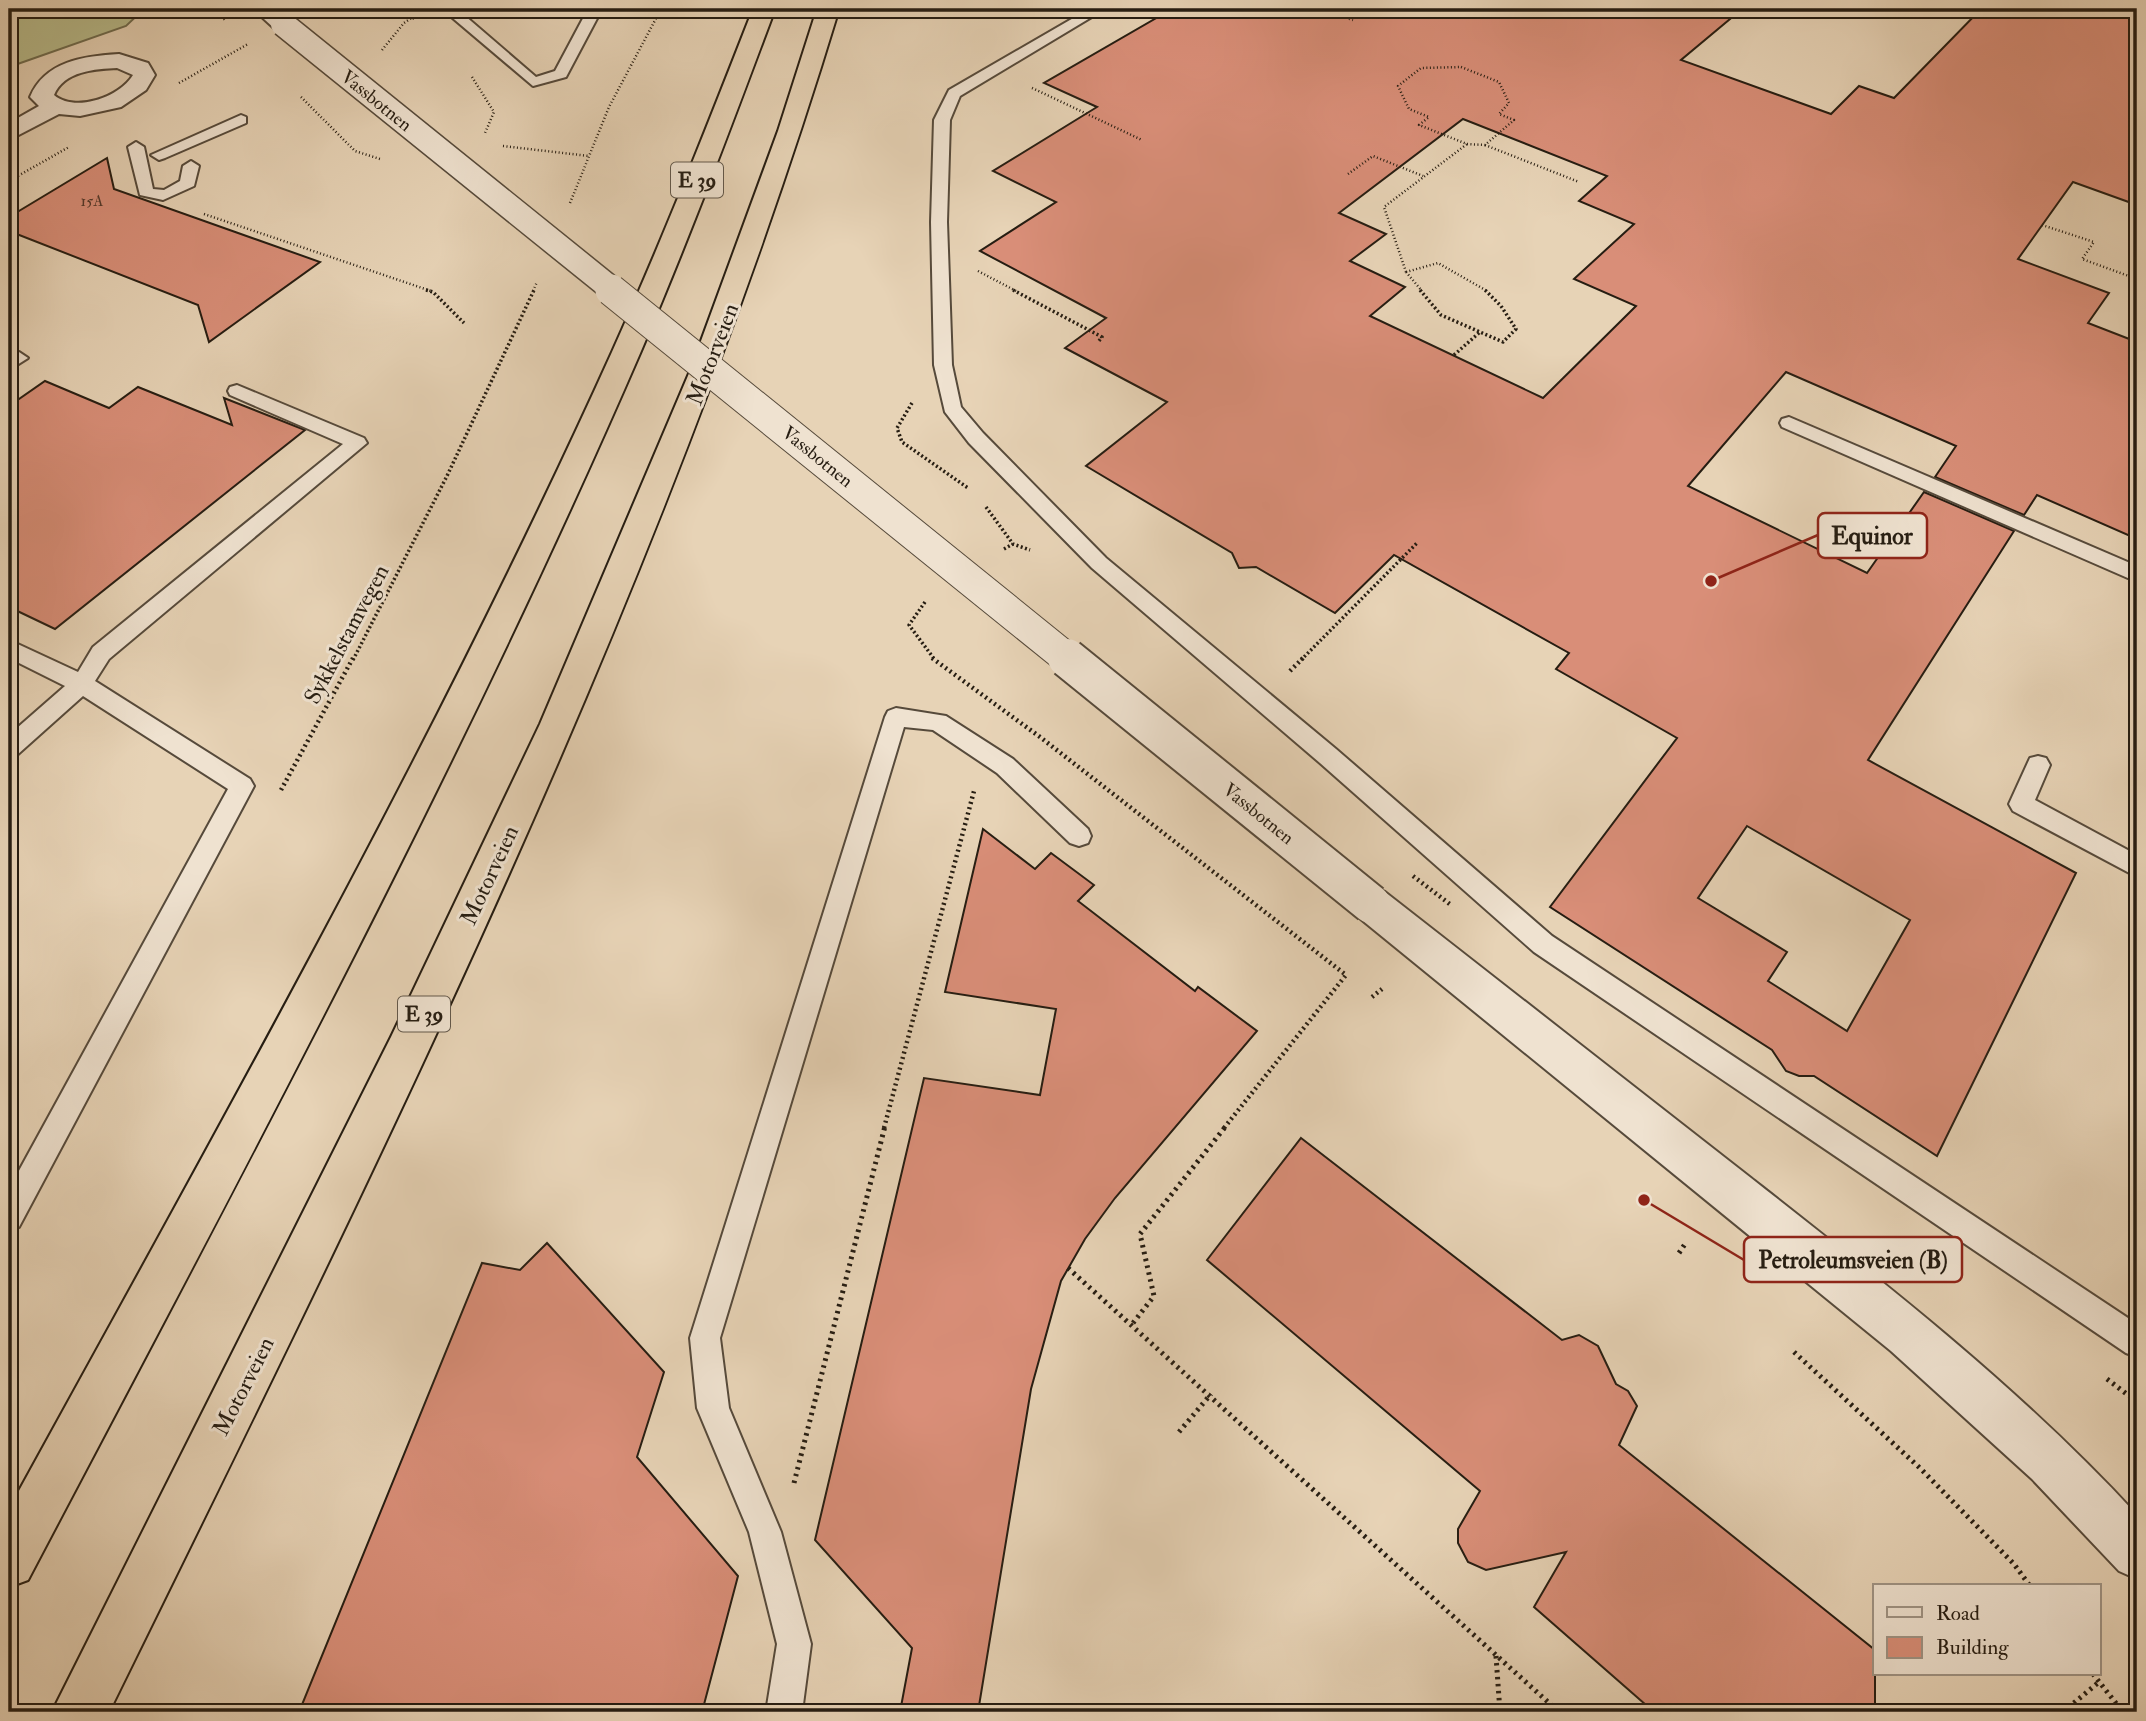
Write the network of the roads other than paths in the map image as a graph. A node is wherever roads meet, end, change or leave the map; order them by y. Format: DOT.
graph roads {
  1 [pos="449,9"];
  2 [pos="596,9"];
  3 [pos="764,9"];
  4 [pos="828,9"];
  5 [pos="1098,9"];
  6 [pos="274,16"];
  7 [pos="55,107"];
  8 [pos="241,120"];
  9 [pos="9,133"];
  10 [pos="136,147"];
  11 [pos="159,155"];
  12 [pos="191,166"];
  13 [pos="237,391"];
  14 [pos="1789,424"];
  15 [pos="2137,574"];
  16 [pos="9,648"];
  17 [pos="82,684"];
  18 [pos="9,748"];
  19 [pos="2038,765"];
  20 [pos="1079,836"];
  21 [pos="2137,867"];
  22 [pos="9,1217"];
  23 [pos="2137,1342"];
  24 [pos="2137,1553"];
  25 [pos="9,1561"];
  26 [pos="80,1712"];
  27 [pos="784,1712"];
  1 -- 2 [label="lane"];
  3 -- 25 [label="highway, E 39"];
  4 -- 26 [label="highway, Motorveien / E 39"];
  5 -- 23 [label="lane"];
  6 -- 24 [label="street, Vassbotnen, bridge"];
  7 -- 9 [label="street"];
  8 -- 11 [label="lane"];
  10 -- 12 [label="lane"];
  13 -- 17 [label="lane"];
  14 -- 15 [label="lane"];
  16 -- 17 [label="lane"];
  17 -- 18 [label="lane"];
  17 -- 22 [label="lane"];
  19 -- 21 [label="lane"];
  20 -- 27 [label="lane"];
}
